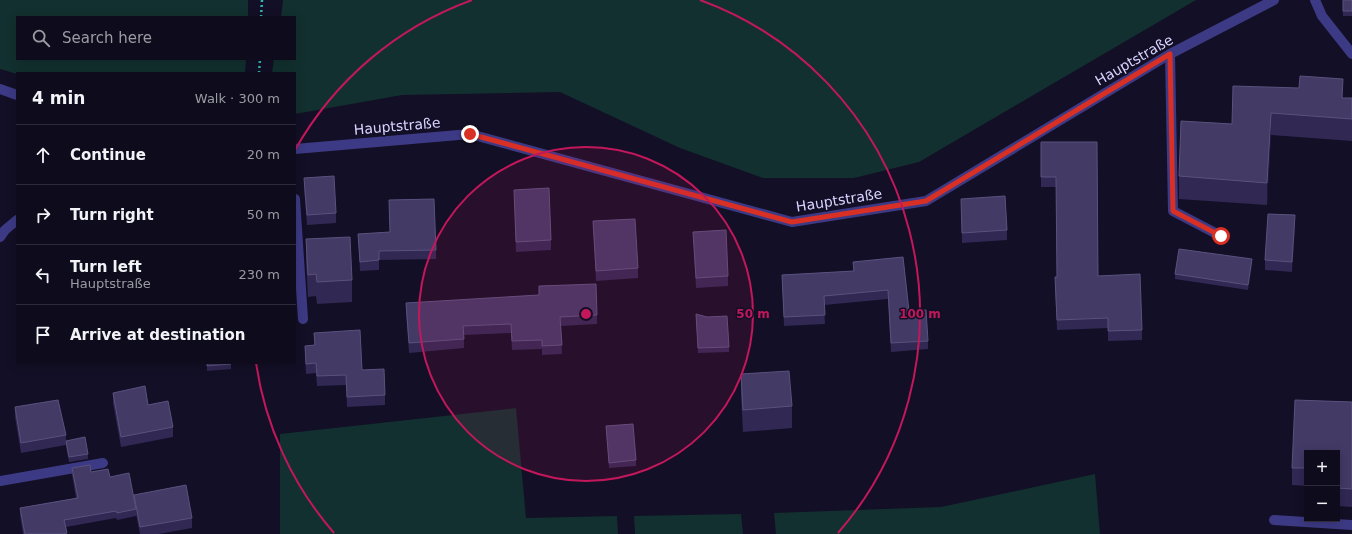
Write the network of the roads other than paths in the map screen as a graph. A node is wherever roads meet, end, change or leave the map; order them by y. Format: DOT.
graph roads {
  1 [pos="1274,0"];
  2 [pos="1315,0"];
  3 [pos="1170,54"];
  4 [pos="1352,54"];
  5 [pos="0,89"];
  6 [pos="16,95"];
  7 [pos="296,149"];
  8 [pos="296,214"];
  9 [pos="16,221"];
  10 [pos="1221,236"];
  11 [pos="0,237"];
  12 [pos="303,319"];
  13 [pos="103,463"];
  14 [pos="0,481"];
  15 [pos="1274,520"];
  16 [pos="1352,524"];
  1 -- 3 [label="street, Hauptstraße"];
  2 -- 4 [label="street"];
  3 -- 7 [label="street, Hauptstraße"];
  3 -- 10 [label="street"];
  5 -- 6 [label="street"];
  8 -- 12 [label="street"];
  9 -- 11 [label="street"];
  13 -- 14 [label="street"];
  15 -- 16 [label="street"];
}
